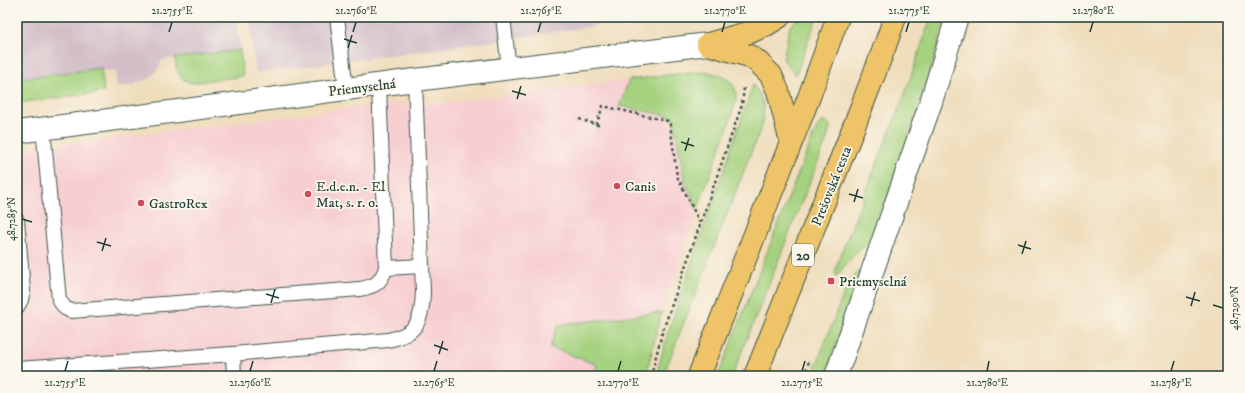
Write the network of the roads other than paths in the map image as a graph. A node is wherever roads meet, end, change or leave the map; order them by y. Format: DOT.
graph roads {
  1 [pos="338,17"];
  2 [pos="503,17"];
  3 [pos="779,17"];
  4 [pos="838,17"];
  5 [pos="895,17"];
  6 [pos="957,17"];
  7 [pos="708,44"];
  8 [pos="509,68"];
  9 [pos="415,80"];
  10 [pos="379,85"];
  11 [pos="346,89"];
  12 [pos="43,128"];
  13 [pos="17,132"];
  14 [pos="791,142"];
  15 [pos="17,220"];
  16 [pos="422,266"];
  17 [pos="386,268"];
  18 [pos="17,307"];
  19 [pos="233,354"];
  20 [pos="17,369"];
  21 [pos="234,376"];
  22 [pos="699,376"];
  23 [pos="755,376"];
  24 [pos="836,376"];
  1 -- 11 [label="lane"];
  2 -- 8 [label="lane"];
  3 -- 7 [label="highway"];
  4 -- 14 [label="highway"];
  5 -- 23 [label="highway, Prešovská cesta / 20"];
  6 -- 24 [label="street"];
  7 -- 8 [label="street, Priemyselná"];
  7 -- 14 [label="highway"];
  8 -- 9 [label="street, Priemyselná"];
  9 -- 10 [label="street, Priemyselná"];
  9 -- 16 [label="lane"];
  10 -- 11 [label="street, Priemyselná"];
  10 -- 17 [label="lane"];
  11 -- 12 [label="street, Priemyselná"];
  12 -- 13 [label="street, Priemyselná"];
  12 -- 17 [label="lane"];
  14 -- 22 [label="highway"];
  15 -- 18 [label="lane"];
  16 -- 17 [label="lane"];
  16 -- 19 [label="lane"];
  19 -- 20 [label="lane"];
  19 -- 21 [label="lane"];
}
